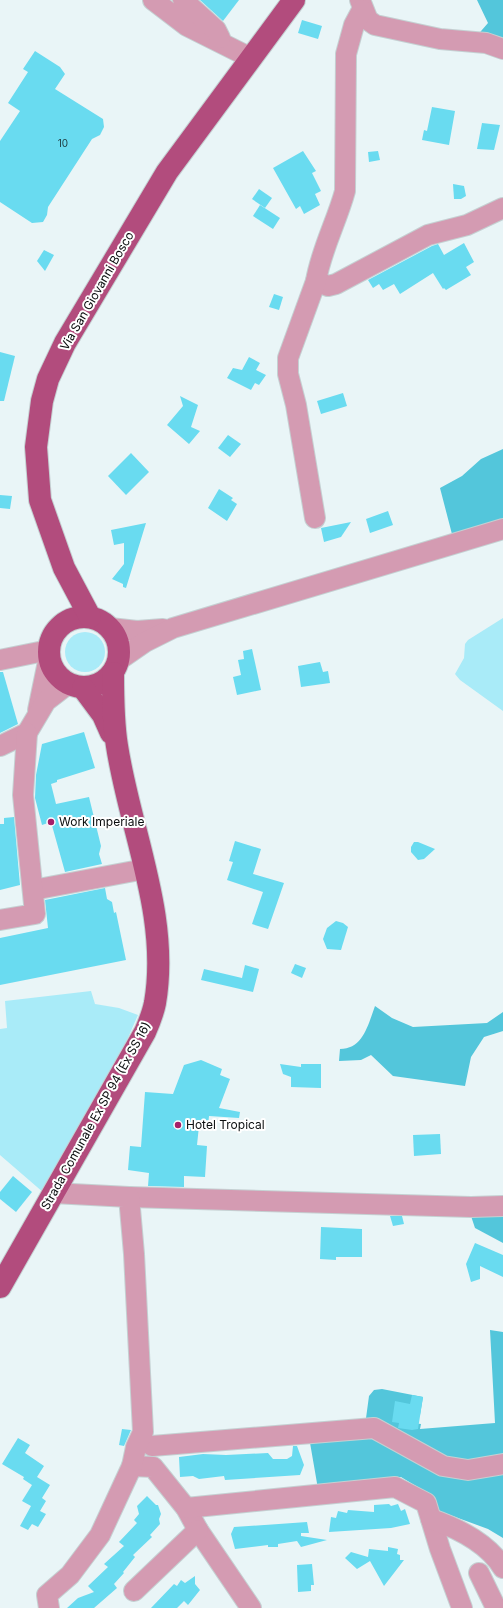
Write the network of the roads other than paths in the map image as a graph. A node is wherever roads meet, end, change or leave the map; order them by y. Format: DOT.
graph roads {
  1 [pos="153,0"];
  2 [pos="183,0"];
  3 [pos="294,0"];
  4 [pos="361,5"];
  5 [pos="222,42"];
  6 [pos="503,49"];
  7 [pos="251,58"];
  8 [pos="503,208"];
  9 [pos="316,282"];
  10 [pos="315,518"];
  11 [pos="503,529"];
  12 [pos="64,568"];
  13 [pos="90,617"];
  14 [pos="63,624"];
  15 [pos="110,628"];
  16 [pos="173,628"];
  17 [pos="49,653"];
  18 [pos="0,660"];
  19 [pos="116,666"];
  20 [pos="76,686"];
  21 [pos="32,726"];
  22 [pos="0,746"];
  23 [pos="117,747"];
  24 [pos="145,869"];
  25 [pos="33,890"];
  26 [pos="0,920"];
  27 [pos="53,1193"];
  28 [pos="129,1197"];
  29 [pos="503,1206"];
  30 [pos="0,1287"];
  31 [pos="147,1439"];
  32 [pos="503,1464"];
  33 [pos="132,1466"];
  34 [pos="153,1467"];
  35 [pos="186,1508"];
  36 [pos="431,1519"];
  37 [pos="198,1530"];
  38 [pos="503,1568"];
  39 [pos="478,1573"];
  40 [pos="134,1591"];
  41 [pos="49,1608"];
  42 [pos="251,1608"];
  43 [pos="462,1608"];
  44 [pos="496,1608"];
  1 -- 5 [label="street"];
  2 -- 5 [label="street"];
  3 -- 7 [label="main road, Via San Giovanni Bosco"];
  4 -- 6 [label="street"];
  4 -- 9 [label="street"];
  5 -- 7 [label="street"];
  7 -- 12 [label="main road, Via San Giovanni Bosco"];
  8 -- 9 [label="street"];
  9 -- 10 [label="street"];
  11 -- 16 [label="street"];
  12 -- 13 [label="main road, Via San Giovanni Bosco"];
  12 -- 14 [label="main road"];
  13 -- 14 [label="main road"];
  13 -- 15 [label="main road"];
  14 -- 17 [label="main road"];
  15 -- 16 [label="street"];
  15 -- 19 [label="main road"];
  16 -- 19 [label="street"];
  17 -- 18 [label="street"];
  17 -- 20 [label="main road"];
  17 -- 21 [label="street"];
  19 -- 20 [label="main road"];
  19 -- 23 [label="main road, Strada Comunale Ex SP 94 (Ex SS 16)"];
  20 -- 21 [label="street"];
  20 -- 23 [label="main road, Strada Comunale Ex SP 94 (Ex SS 16)"];
  21 -- 22 [label="street"];
  21 -- 25 [label="street"];
  23 -- 24 [label="main road, Strada Comunale Ex SP 94 (Ex SS 16)"];
  24 -- 25 [label="street"];
  24 -- 27 [label="main road, Strada Comunale Ex SP 94 (Ex SS 16)"];
  25 -- 26 [label="street"];
  27 -- 28 [label="street"];
  27 -- 30 [label="main road, Strada Comunale Ex SP 94 (Ex SS 16)"];
  28 -- 29 [label="street"];
  28 -- 31 [label="street"];
  31 -- 32 [label="street"];
  31 -- 33 [label="street"];
  31 -- 34 [label="street"];
  33 -- 34 [label="street"];
  33 -- 41 [label="street"];
  34 -- 35 [label="street"];
  35 -- 36 [label="street"];
  35 -- 37 [label="street"];
  36 -- 38 [label="street"];
  36 -- 43 [label="street"];
  37 -- 40 [label="street"];
  37 -- 42 [label="street"];
  39 -- 44 [label="street"];
}
